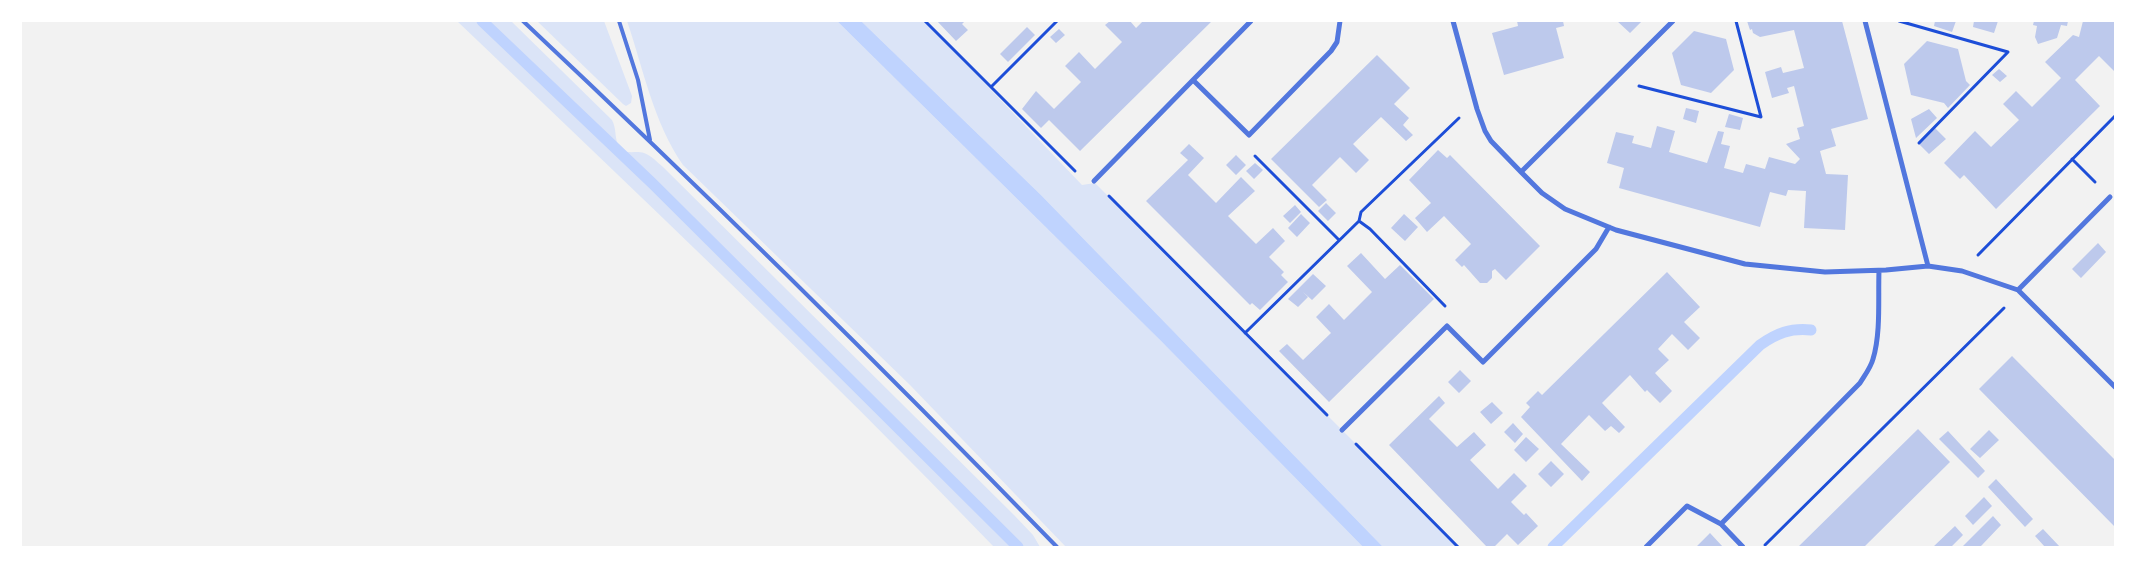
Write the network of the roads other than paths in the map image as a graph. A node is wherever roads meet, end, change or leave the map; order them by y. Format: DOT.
graph roads {
  1 [pos="523,21"];
  2 [pos="619,21"];
  3 [pos="1251,21"];
  4 [pos="1340,21"];
  5 [pos="1453,21"];
  6 [pos="1673,21"];
  7 [pos="1864,21"];
  8 [pos="1193,80"];
  9 [pos="650,140"];
  10 [pos="1520,172"];
  11 [pos="1094,181"];
  12 [pos="2110,197"];
  13 [pos="1609,227"];
  14 [pos="1928,266"];
  15 [pos="1879,271"];
  16 [pos="2018,290"];
  17 [pos="2115,387"];
  18 [pos="1342,430"];
  19 [pos="1721,524"];
  20 [pos="1057,547"];
  21 [pos="1646,547"];
  22 [pos="1743,547"];
  1 -- 9 [label="lane"];
  2 -- 9 [label="lane"];
  3 -- 8 [label="street"];
  4 -- 8 [label="street"];
  5 -- 10 [label="street"];
  6 -- 10 [label="street"];
  7 -- 14 [label="street"];
  8 -- 11 [label="street"];
  9 -- 20 [label="lane"];
  10 -- 13 [label="street"];
  12 -- 16 [label="street"];
  13 -- 15 [label="street"];
  13 -- 18 [label="street"];
  14 -- 15 [label="street"];
  14 -- 16 [label="street"];
  15 -- 19 [label="street"];
  16 -- 17 [label="street"];
  19 -- 21 [label="street"];
  19 -- 22 [label="street"];
}
